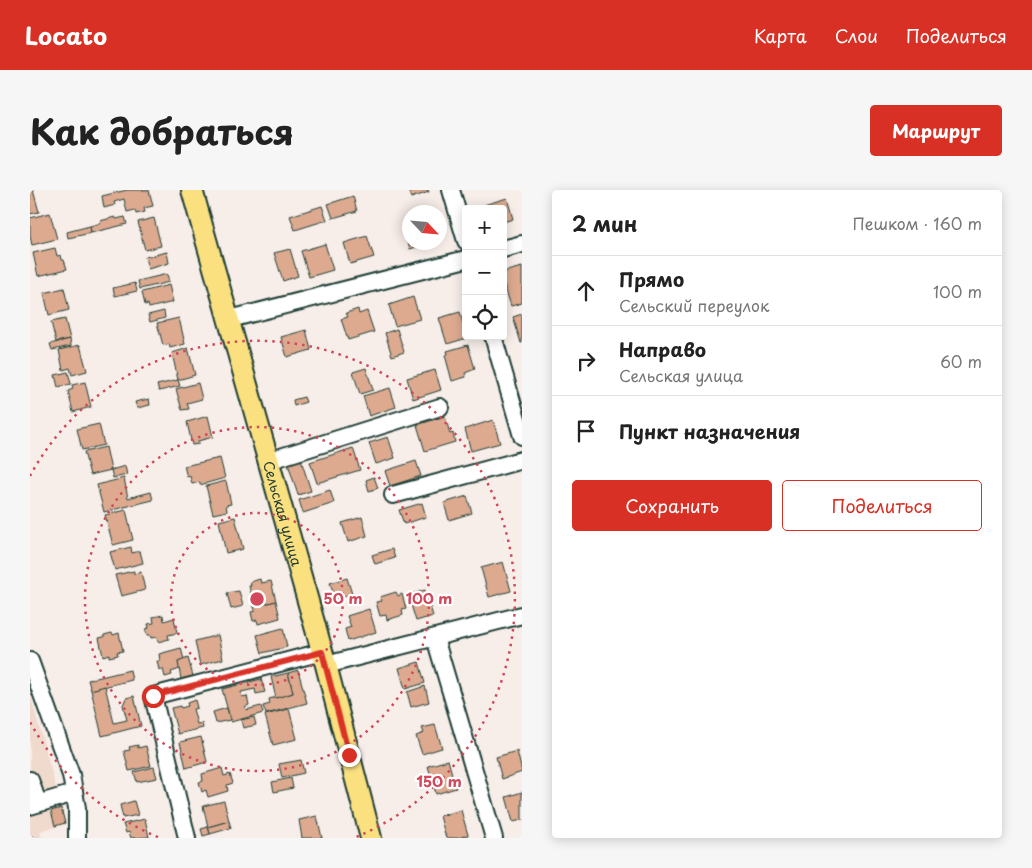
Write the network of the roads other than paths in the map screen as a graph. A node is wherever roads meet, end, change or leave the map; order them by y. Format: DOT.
graph roads {
  1 [pos="192,190"];
  2 [pos="451,190"];
  3 [pos="462,227"];
  4 [pos="522,244"];
  5 [pos="507,248"];
  6 [pos="462,260"];
  7 [pos="230,319"];
  8 [pos="494,340"];
  9 [pos="440,407"];
  10 [pos="522,436"];
  11 [pos="522,460"];
  12 [pos="268,461"];
  13 [pos="393,495"];
  14 [pos="522,615"];
  15 [pos="435,638"];
  16 [pos="324,658"];
  17 [pos="30,661"];
  18 [pos="30,780"];
  19 [pos="74,793"];
  20 [pos="34,804"];
  21 [pos="76,838"];
  22 [pos="187,838"];
  23 [pos="371,838"];
  24 [pos="494,838"];
  1 -- 7 [label="main road, Сельская улица"];
  2 -- 3 [label="street"];
  4 -- 5 [label="street"];
  6 -- 7 [label="street"];
  7 -- 12 [label="main road, Сельская улица"];
  8 -- 10 [label="street"];
  9 -- 12 [label="street"];
  11 -- 13 [label="street"];
  12 -- 16 [label="main road, Сельская улица"];
  14 -- 15 [label="street"];
  15 -- 16 [label="street"];
  15 -- 24 [label="street"];
  16 -- 22 [label="street"];
  16 -- 23 [label="main road, Сельская улица"];
  17 -- 19 [label="street"];
  18 -- 20 [label="street"];
  19 -- 20 [label="street"];
  19 -- 21 [label="street"];
}
